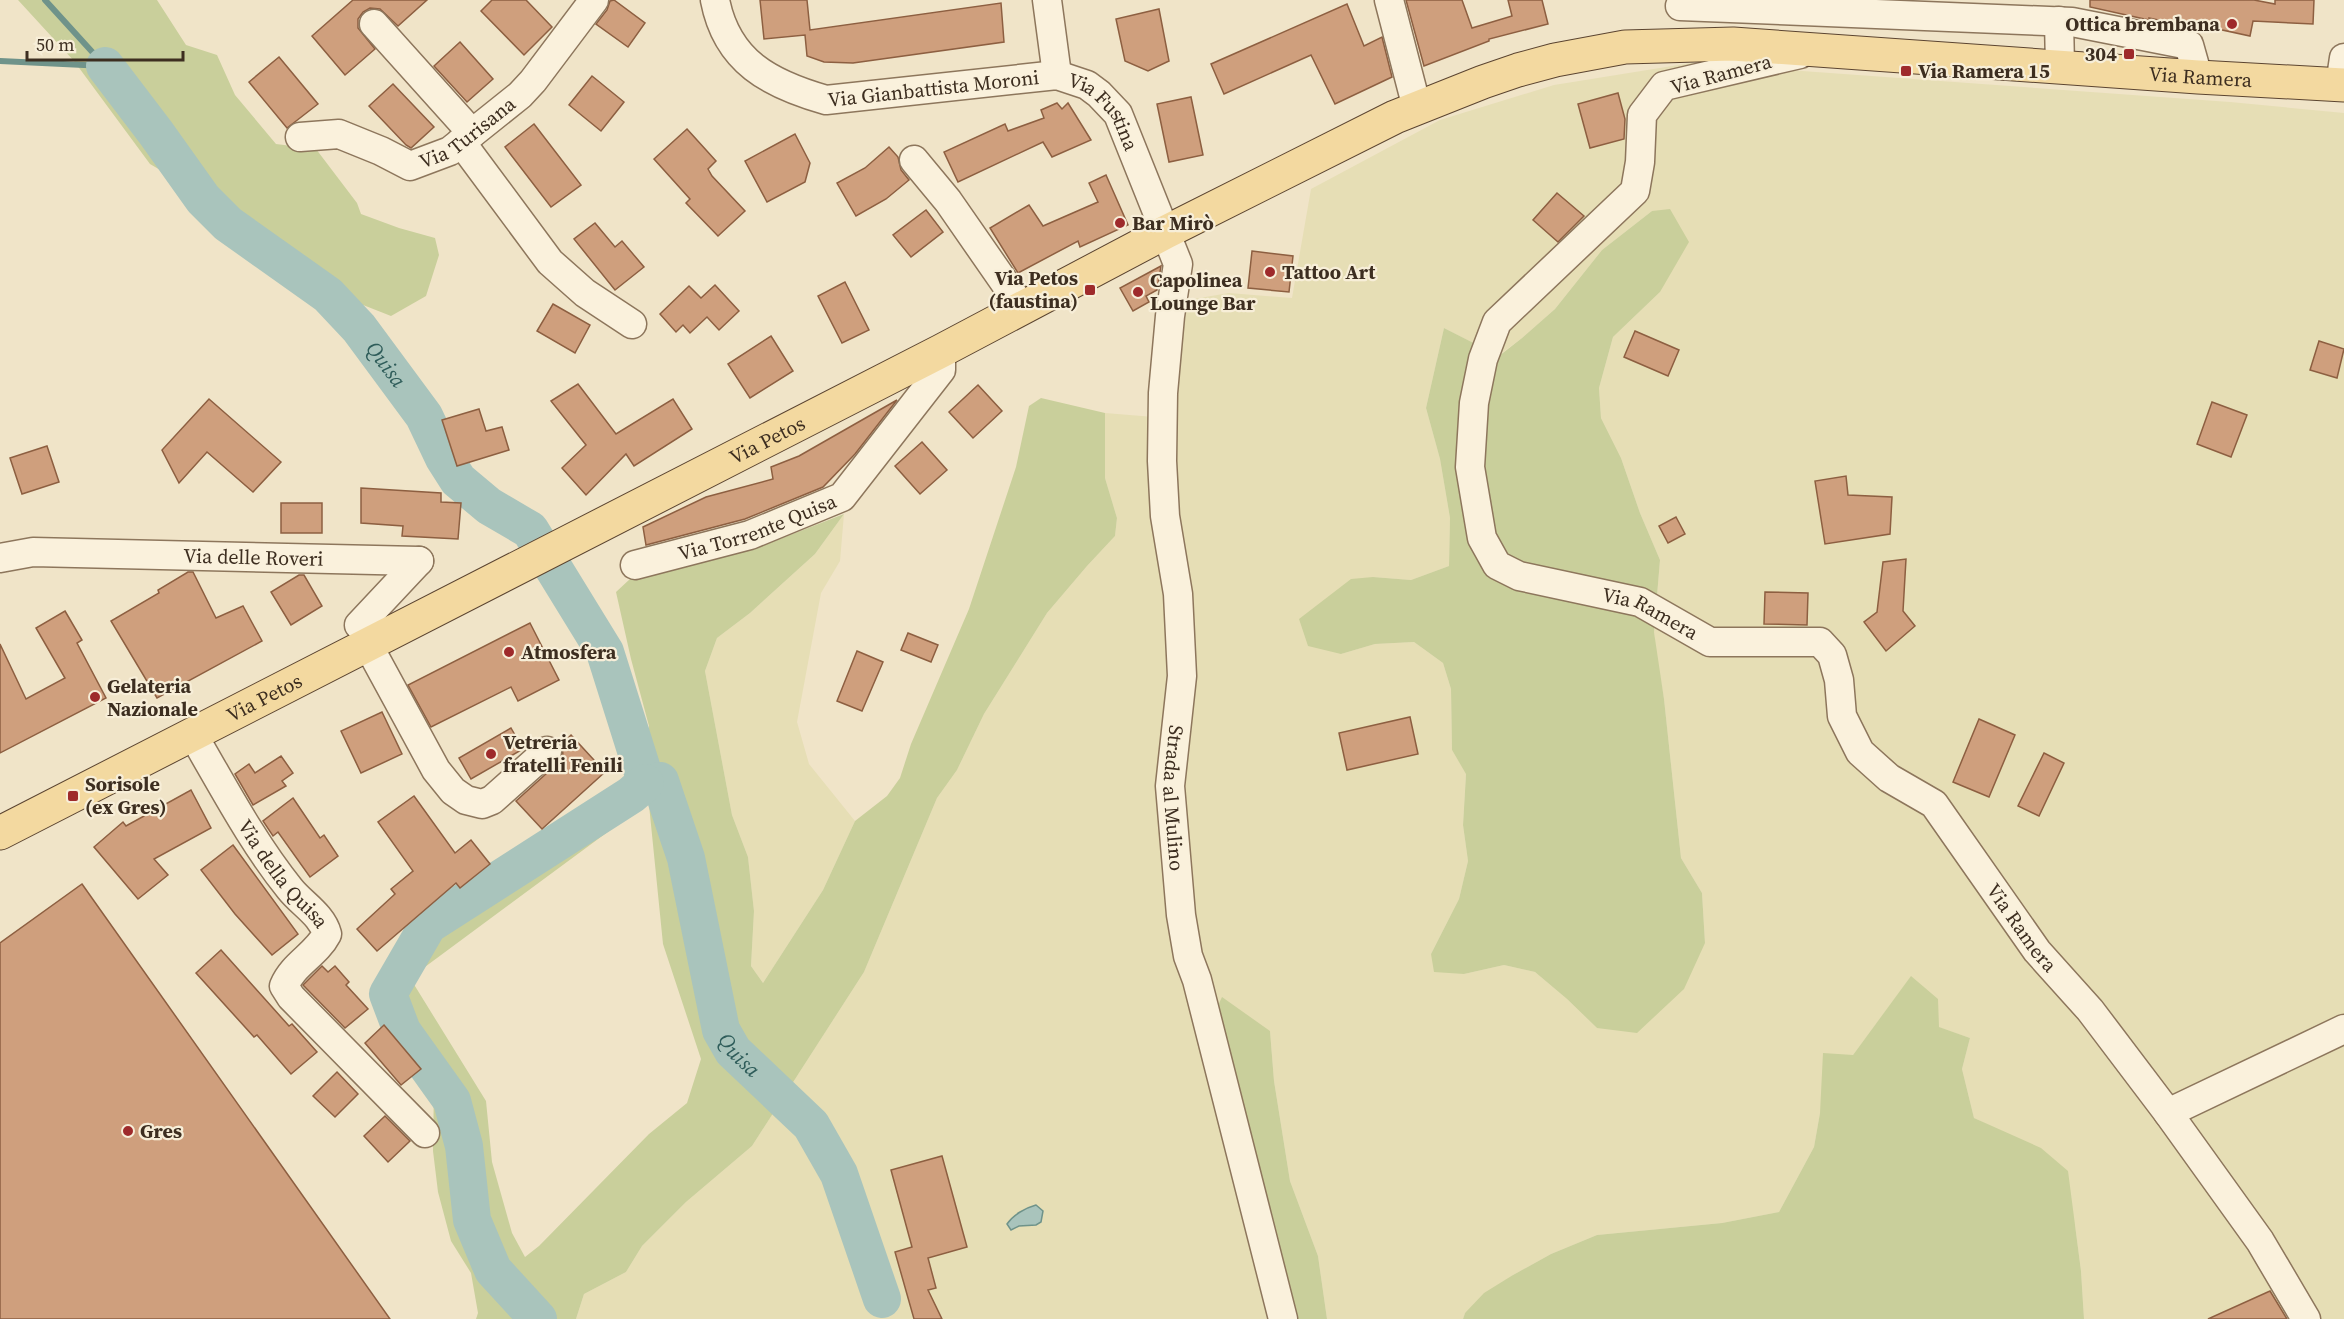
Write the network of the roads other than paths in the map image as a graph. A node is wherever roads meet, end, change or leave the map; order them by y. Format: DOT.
graph roads {
  1 [pos="594,0"];
  2 [pos="715,0"];
  3 [pos="1047,0"];
  4 [pos="1389,0"];
  5 [pos="1680,6"];
  6 [pos="1893,8"];
  7 [pos="2065,22"];
  8 [pos="374,24"];
  9 [pos="1822,49"];
  10 [pos="2060,66"];
  11 [pos="1057,75"];
  12 [pos="2343,76"];
  13 [pos="2198,77"];
  14 [pos="1417,108"];
  15 [pos="300,137"];
  16 [pos="467,137"];
  17 [pos="914,160"];
  18 [pos="1166,232"];
  19 [pos="1023,309"];
  20 [pos="632,324"];
  21 [pos="941,351"];
  22 [pos="0,558"];
  23 [pos="635,565"];
  24 [pos="364,635"];
  25 [pos="193,735"];
  26 [pos="547,751"];
  27 [pos="0,833"];
  28 [pos="2344,1029"];
  29 [pos="2168,1113"];
  30 [pos="425,1132"];
  31 [pos="1283,1319"];
  32 [pos="2306,1319"];
  1 -- 16 [label="street, Via Turisana"];
  2 -- 11 [label="street, Via Gianbattista Moroni"];
  3 -- 11 [label="street, Via Fustina"];
  4 -- 14 [label="street"];
  5 -- 6 [label="street"];
  6 -- 7 [label="street"];
  7 -- 10 [label="street"];
  7 -- 13 [label="street"];
  8 -- 16 [label="street"];
  9 -- 10 [label="main road, Via Ramera"];
  9 -- 14 [label="main road, Via Ramera"];
  9 -- 29 [label="street, Via Ramera"];
  10 -- 13 [label="main road, Via Ramera"];
  11 -- 18 [label="street, Via Fustina"];
  12 -- 13 [label="main road, Via Ramera"];
  14 -- 18 [label="main road, Via Ramera"];
  15 -- 16 [label="street, Via Turisana"];
  16 -- 20 [label="street"];
  17 -- 19 [label="street"];
  18 -- 19 [label="main road, Via Petos"];
  18 -- 31 [label="street, Strada al Mulino"];
  19 -- 21 [label="main road, Via Petos"];
  21 -- 23 [label="street, Via Torrente Quisa"];
  21 -- 24 [label="main road, Via Petos"];
  22 -- 24 [label="street, Via delle Roveri"];
  24 -- 25 [label="main road, Via Petos"];
  24 -- 26 [label="street"];
  25 -- 27 [label="main road, Via Petos"];
  25 -- 30 [label="street, Via della Quisa"];
  28 -- 29 [label="street"];
  29 -- 32 [label="street, Via Ramera"];
}
